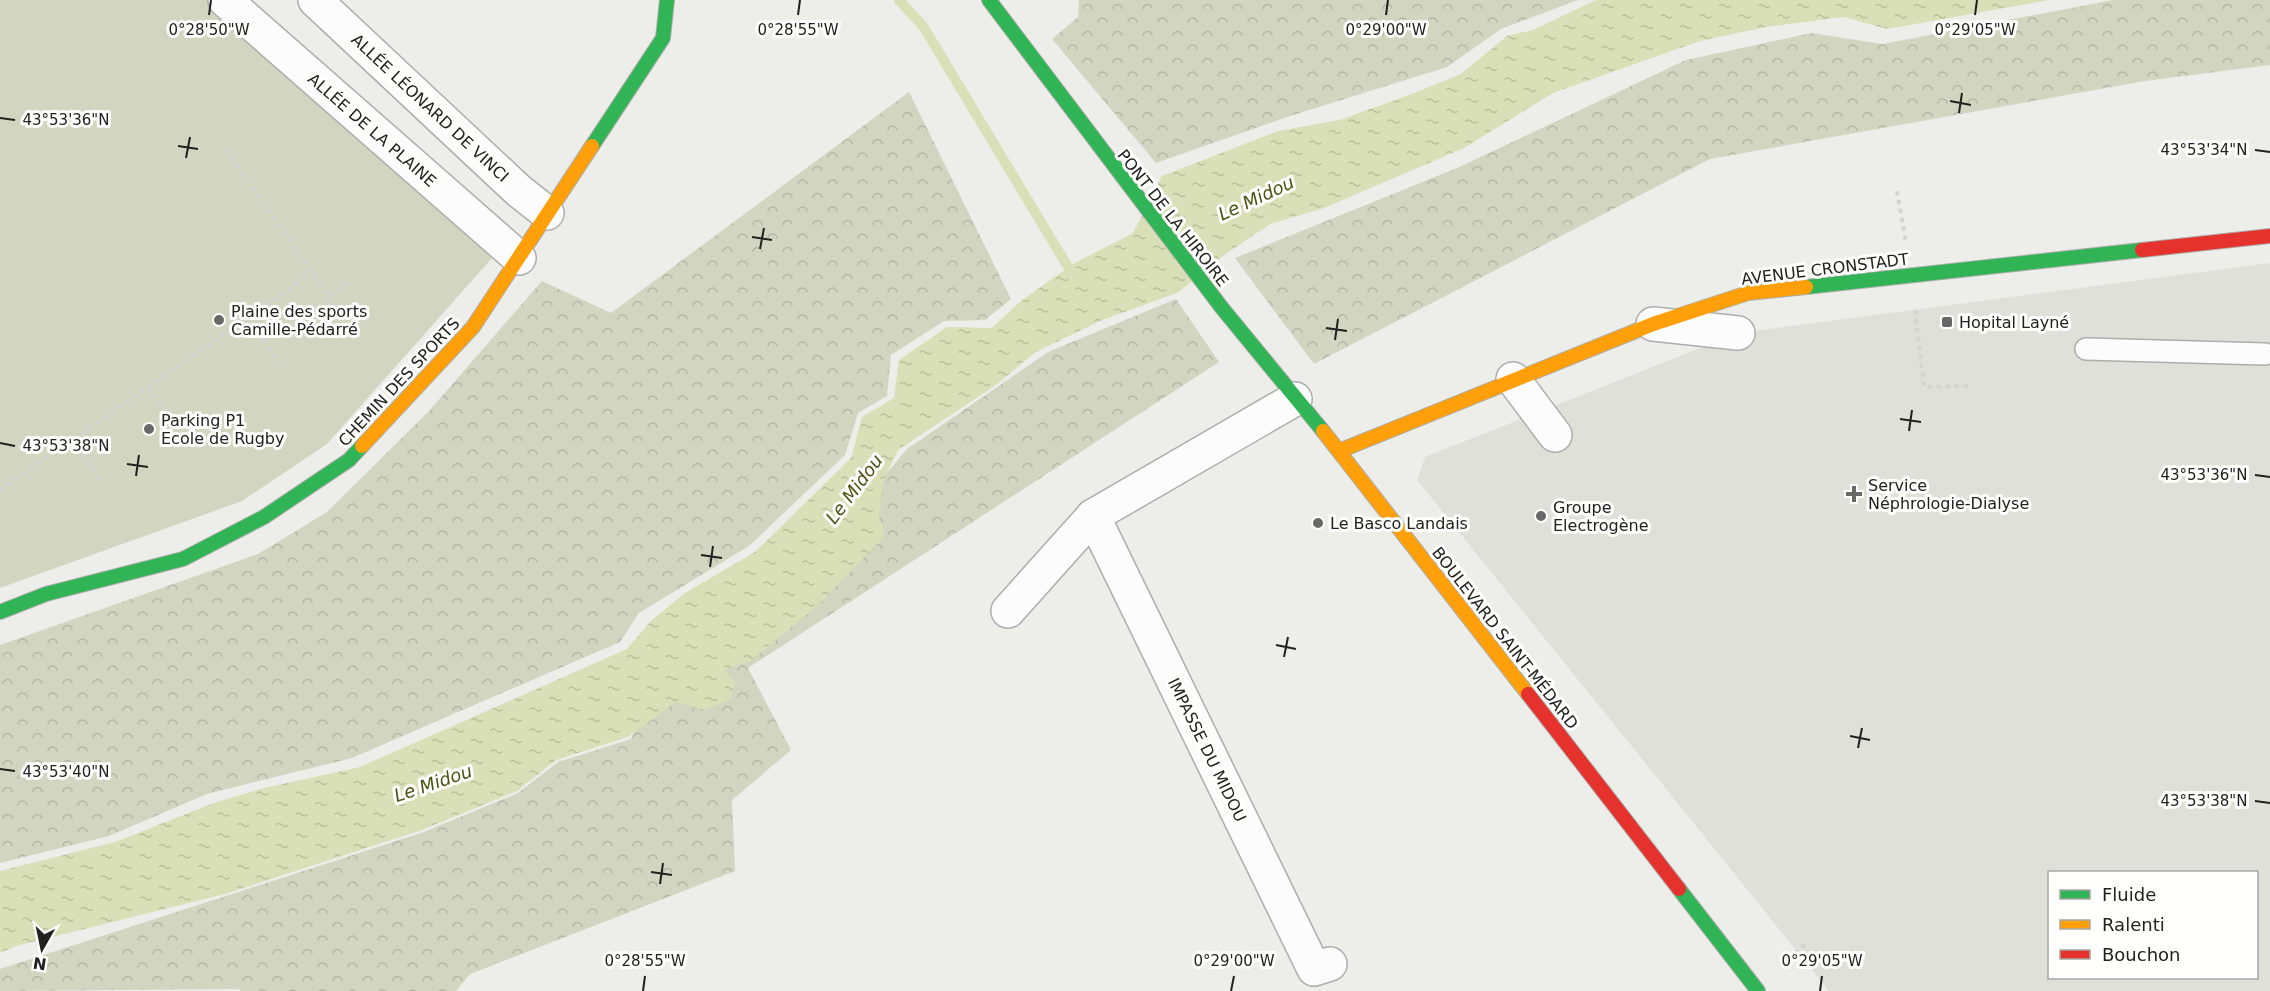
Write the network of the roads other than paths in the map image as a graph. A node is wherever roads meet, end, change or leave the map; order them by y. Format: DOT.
graph roads {
  1 [pos="225,0"];
  2 [pos="315,0"];
  3 [pos="667,0"];
  4 [pos="989,0"];
  5 [pos="547,213"];
  6 [pos="2270,236"];
  7 [pos="519,258"];
  8 [pos="1222,308"];
  9 [pos="1653,324"];
  10 [pos="1738,333"];
  11 [pos="2086,349"];
  12 [pos="2265,354"];
  13 [pos="1514,379"];
  14 [pos="1295,399"];
  15 [pos="1555,435"];
  16 [pos="1339,451"];
  17 [pos="1093,516"];
  18 [pos="1008,611"];
  19 [pos="0,612"];
  20 [pos="1330,964"];
  21 [pos="1758,991"];
  1 -- 7 [label="street, ALLÉE DE LA PLAINE"];
  2 -- 5 [label="street, ALLÉE LÉONARD DE VINCI"];
  3 -- 5 [label="street, CHEMIN DES SPORTS"];
  4 -- 8 [label="street, PONT DE LA HIROIRE"];
  5 -- 7 [label="street, CHEMIN DES SPORTS"];
  6 -- 9 [label="street, AVENUE CRONSTADT"];
  7 -- 19 [label="street, CHEMIN DES SPORTS"];
  8 -- 14 [label="street, BOULEVARD SAINT-MÉDARD"];
  9 -- 10 [label="street"];
  9 -- 13 [label="street, AVENUE CRONSTADT"];
  11 -- 12 [label="lane"];
  13 -- 15 [label="street"];
  13 -- 16 [label="street, AVENUE CRONSTADT"];
  14 -- 16 [label="street, BOULEVARD SAINT-MÉDARD"];
  14 -- 17 [label="street"];
  16 -- 21 [label="street, BOULEVARD SAINT-MÉDARD"];
  17 -- 18 [label="street"];
  17 -- 20 [label="street, IMPASSE DU MIDOU"];
}
